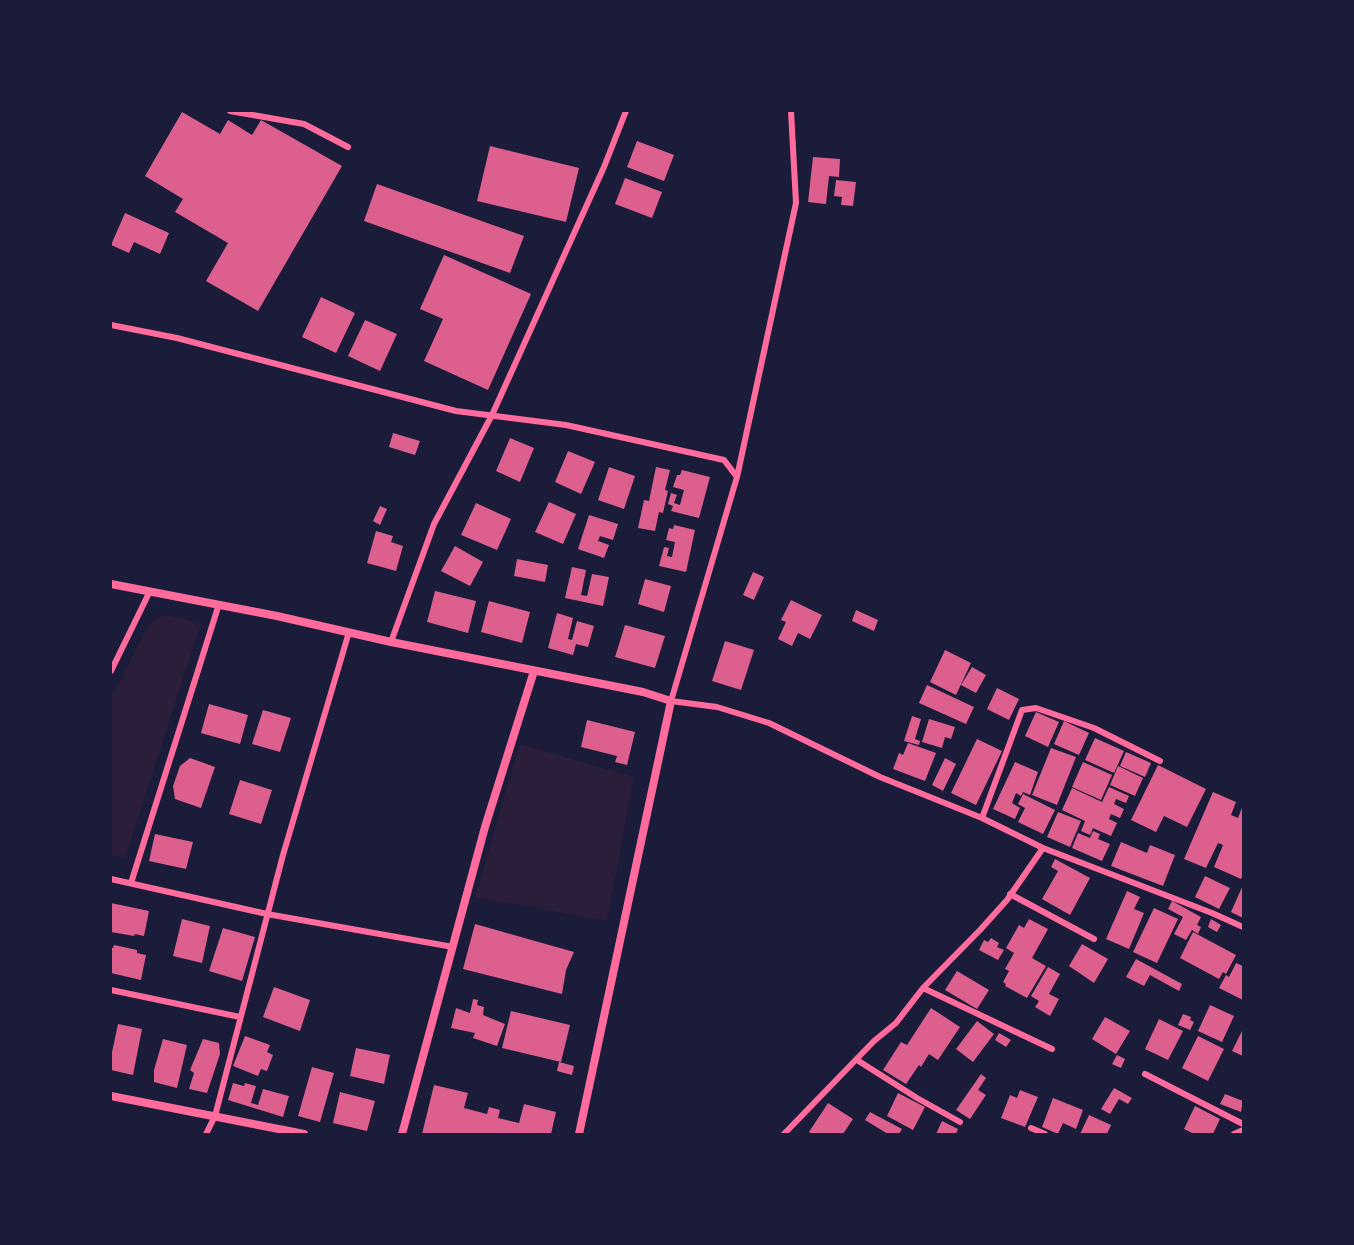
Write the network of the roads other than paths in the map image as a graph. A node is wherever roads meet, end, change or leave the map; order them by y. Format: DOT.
graph roads {
  1 [pos="230,111"];
  2 [pos="626,111"];
  3 [pos="791,111"];
  4 [pos="348,147"];
  5 [pos="111,325"];
  6 [pos="492,415"];
  7 [pos="737,477"];
  8 [pos="111,584"];
  9 [pos="150,591"];
  10 [pos="219,604"];
  11 [pos="349,633"];
  12 [pos="391,642"];
  13 [pos="111,670"];
  14 [pos="534,671"];
  15 [pos="671,701"];
  16 [pos="1160,760"];
  17 [pos="982,818"];
  18 [pos="1043,848"];
  19 [pos="111,879"];
  20 [pos="131,883"];
  21 [pos="1010,894"];
  22 [pos="267,914"];
  23 [pos="1243,927"];
  24 [pos="1094,939"];
  25 [pos="453,947"];
  26 [pos="923,988"];
  27 [pos="111,990"];
  28 [pos="240,1017"];
  29 [pos="1052,1049"];
  30 [pos="857,1060"];
  31 [pos="1144,1074"];
  32 [pos="111,1096"];
  33 [pos="215,1116"];
  34 [pos="960,1122"];
  35 [pos="1243,1125"];
  36 [pos="1031,1128"];
  37 [pos="1243,1130"];
  38 [pos="206,1134"];
  39 [pos="304,1134"];
  40 [pos="402,1134"];
  41 [pos="579,1134"];
  42 [pos="784,1134"];
  43 [pos="1045,1134"];
  44 [pos="1234,1134"];
  1 -- 4 [label="street"];
  2 -- 6 [label="street"];
  3 -- 7 [label="street"];
  5 -- 6 [label="street"];
  6 -- 7 [label="street"];
  6 -- 12 [label="street"];
  7 -- 15 [label="street"];
  8 -- 9 [label="street"];
  9 -- 10 [label="street"];
  9 -- 13 [label="street"];
  10 -- 11 [label="street"];
  10 -- 20 [label="street"];
  11 -- 12 [label="street"];
  11 -- 22 [label="street"];
  12 -- 14 [label="street"];
  14 -- 15 [label="street"];
  14 -- 25 [label="street"];
  15 -- 17 [label="street"];
  15 -- 41 [label="street"];
  16 -- 17 [label="street"];
  17 -- 18 [label="street"];
  18 -- 21 [label="street"];
  18 -- 23 [label="street"];
  19 -- 20 [label="street"];
  20 -- 22 [label="street"];
  21 -- 24 [label="street"];
  21 -- 26 [label="street"];
  22 -- 25 [label="street"];
  22 -- 28 [label="street"];
  25 -- 40 [label="street"];
  26 -- 29 [label="street"];
  26 -- 30 [label="street"];
  27 -- 28 [label="street"];
  28 -- 33 [label="street"];
  30 -- 34 [label="street"];
  30 -- 42 [label="street"];
  31 -- 35 [label="street"];
  32 -- 33 [label="street"];
  33 -- 38 [label="street"];
  33 -- 39 [label="street"];
  36 -- 43 [label="street"];
  37 -- 44 [label="street"];
}
